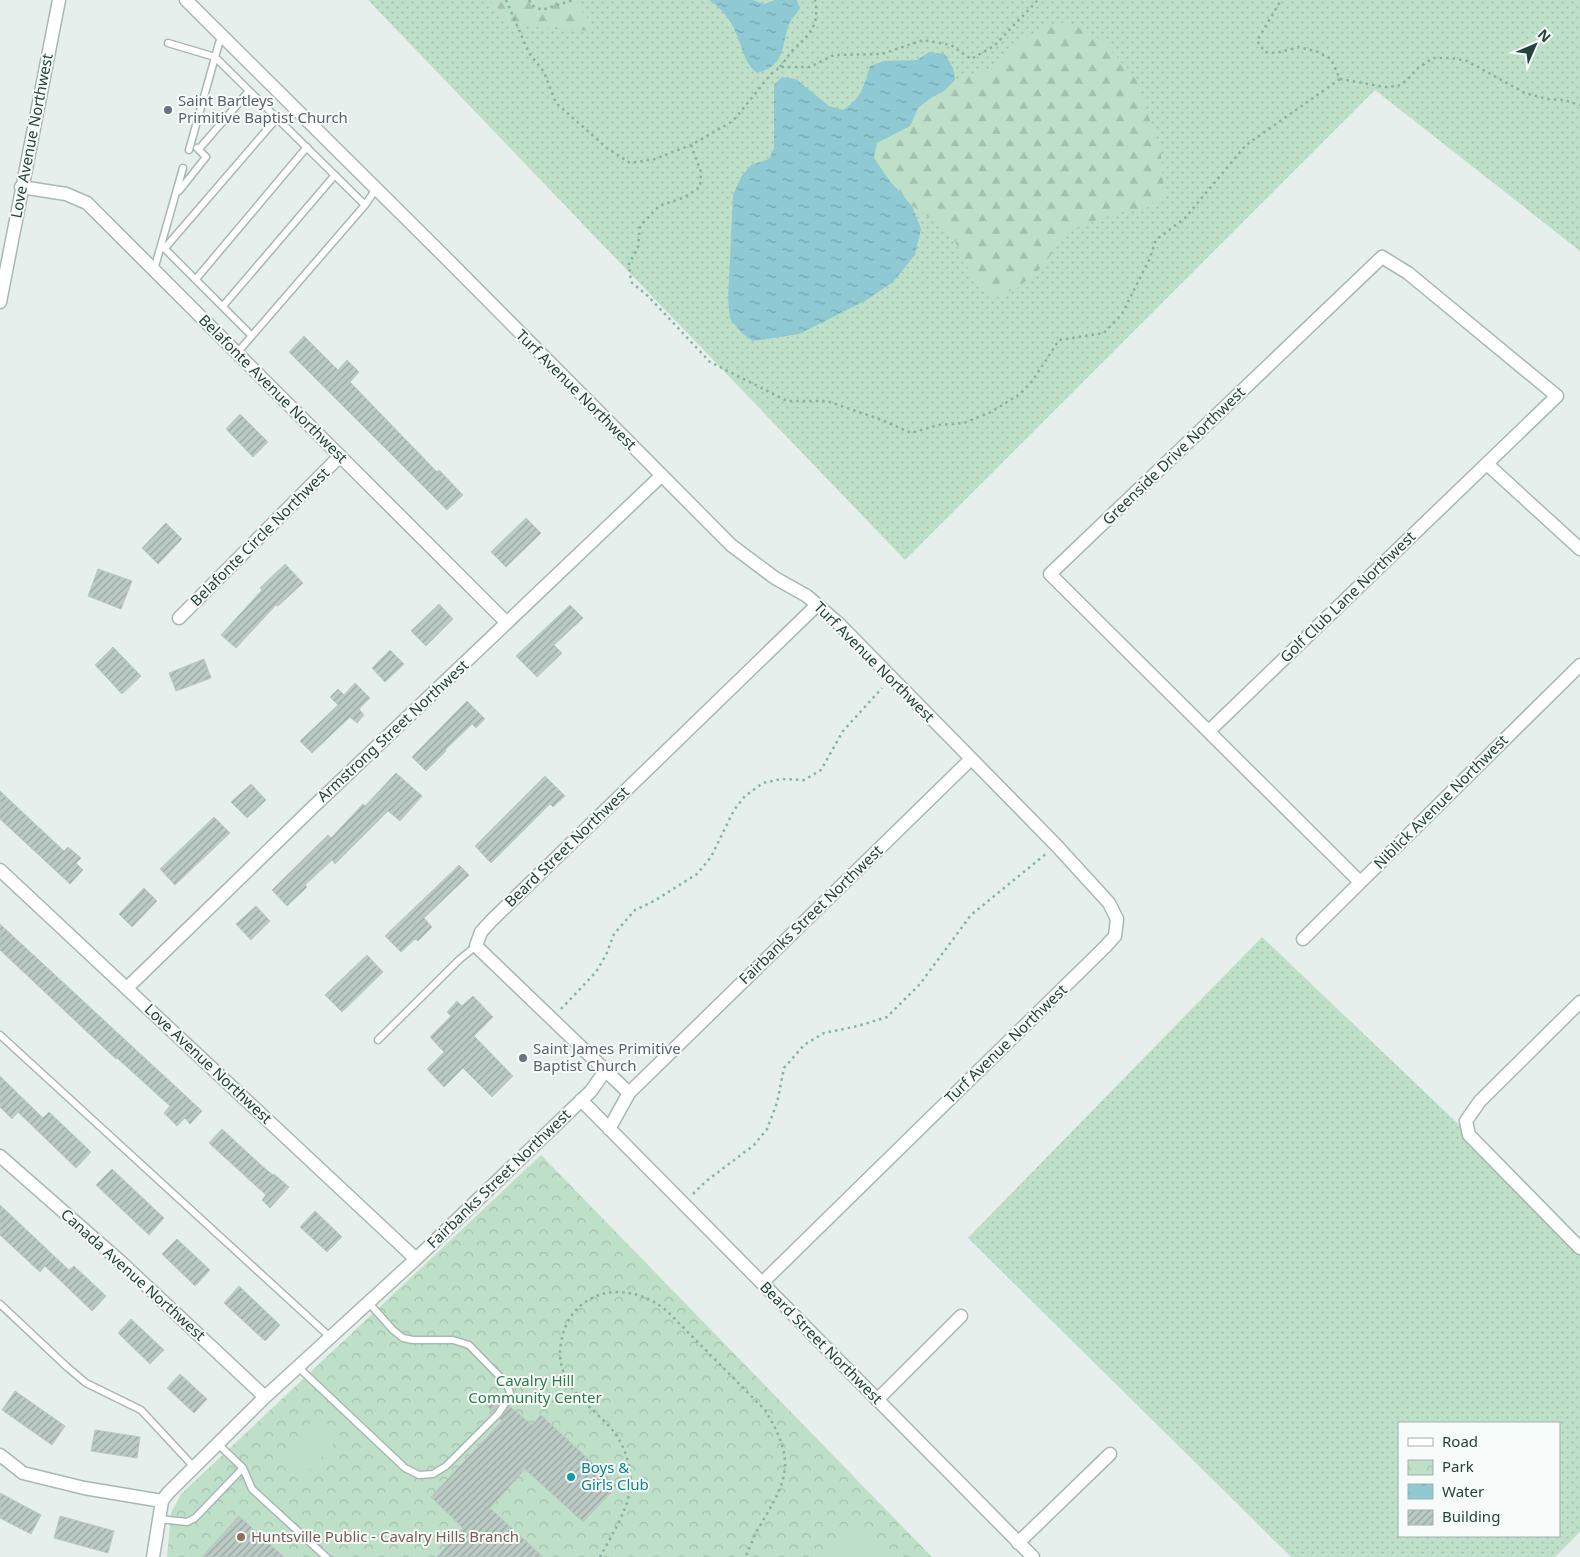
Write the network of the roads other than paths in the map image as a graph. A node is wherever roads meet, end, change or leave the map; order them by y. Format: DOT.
graph roads {
  1 [pos="59,0"];
  2 [pos="186,0"];
  3 [pos="221,36"];
  4 [pos="168,43"];
  5 [pos="215,57"];
  6 [pos="249,91"];
  7 [pos="278,118"];
  8 [pos="191,141"];
  9 [pos="307,147"];
  10 [pos="199,149"];
  11 [pos="189,150"];
  12 [pos="183,168"];
  13 [pos="335,175"];
  14 [pos="21,187"];
  15 [pos="376,189"];
  16 [pos="176,195"];
  17 [pos="365,205"];
  18 [pos="163,247"];
  19 [pos="154,270"];
  20 [pos="196,279"];
  21 [pos="0,302"];
  22 [pos="223,306"];
  23 [pos="252,336"];
  24 [pos="238,353"];
  25 [pos="340,456"];
  26 [pos="1487,464"];
  27 [pos="661,476"];
  28 [pos="1580,549"];
  29 [pos="816,605"];
  30 [pos="179,618"];
  31 [pos="507,623"];
  32 [pos="1580,665"];
  33 [pos="1209,731"];
  34 [pos="971,759"];
  35 [pos="0,870"];
  36 [pos="1360,882"];
  37 [pos="1303,939"];
  38 [pos="476,946"];
  39 [pos="127,988"];
  40 [pos="1580,1002"];
  41 [pos="0,1035"];
  42 [pos="378,1040"];
  43 [pos="605,1071"];
  44 [pos="629,1093"];
  45 [pos="581,1100"];
  46 [pos="609,1129"];
  47 [pos="0,1156"];
  48 [pos="1580,1248"];
  49 [pos="416,1258"];
  50 [pos="762,1283"];
  51 [pos="368,1302"];
  52 [pos="0,1304"];
  53 [pos="961,1316"];
  54 [pos="330,1338"];
  55 [pos="298,1366"];
  56 [pos="265,1397"];
  57 [pos="877,1400"];
  58 [pos="218,1444"];
  59 [pos="1110,1454"];
  60 [pos="0,1455"];
  61 [pos="194,1467"];
  62 [pos="243,1468"];
  63 [pos="162,1501"];
  64 [pos="159,1519"];
  65 [pos="1018,1543"];
  66 [pos="152,1557"];
  67 [pos="326,1557"];
  68 [pos="1033,1557"];
  1 -- 14 [label="street, Love Avenue Northwest"];
  2 -- 3 [label="street, Turf Avenue Northwest"];
  3 -- 5 [label="lane"];
  3 -- 15 [label="street, Turf Avenue Northwest"];
  4 -- 5 [label="lane"];
  5 -- 6 [label="lane"];
  5 -- 8 [label="lane"];
  6 -- 7 [label="lane"];
  6 -- 10 [label="lane"];
  7 -- 9 [label="lane"];
  7 -- 18 [label="lane"];
  8 -- 10 [label="lane"];
  8 -- 11 [label="lane"];
  9 -- 13 [label="lane"];
  9 -- 20 [label="lane"];
  10 -- 16 [label="lane"];
  12 -- 16 [label="lane"];
  13 -- 17 [label="lane"];
  13 -- 22 [label="lane"];
  14 -- 19 [label="street, Belafonte Avenue Northwest"];
  14 -- 21 [label="street, Love Avenue Northwest"];
  15 -- 17 [label="lane"];
  15 -- 27 [label="street, Turf Avenue Northwest"];
  16 -- 18 [label="lane"];
  17 -- 23 [label="lane"];
  18 -- 19 [label="lane"];
  18 -- 20 [label="lane"];
  19 -- 24 [label="street, Belafonte Avenue Northwest"];
  20 -- 22 [label="lane"];
  22 -- 23 [label="lane"];
  23 -- 24 [label="lane"];
  24 -- 25 [label="street, Belafonte Avenue Northwest"];
  25 -- 30 [label="street, Belafonte Circle Northwest"];
  25 -- 31 [label="street, Belafonte Avenue Northwest"];
  26 -- 28 [label="street"];
  26 -- 33 [label="street, Golf Club Lane Northwest"];
  26 -- 33 [label="street, Greenside Drive Northwest"];
  27 -- 29 [label="street, Turf Avenue Northwest"];
  27 -- 31 [label="street, Armstrong Street Northwest"];
  29 -- 34 [label="street, Turf Avenue Northwest"];
  29 -- 38 [label="street, Beard Street Northwest"];
  31 -- 39 [label="street, Armstrong Street Northwest"];
  32 -- 36 [label="street, Niblick Avenue Northwest"];
  33 -- 36 [label="street, Greenside Drive Northwest"];
  34 -- 44 [label="street, Fairbanks Street Northwest"];
  34 -- 50 [label="street, Turf Avenue Northwest"];
  35 -- 39 [label="street, Love Avenue Northwest"];
  36 -- 37 [label="street, Niblick Avenue Northwest"];
  38 -- 42 [label="lane"];
  38 -- 43 [label="street"];
  39 -- 49 [label="street, Love Avenue Northwest"];
  40 -- 48 [label="street"];
  41 -- 54 [label="lane"];
  43 -- 44 [label="street"];
  43 -- 45 [label="street"];
  44 -- 46 [label="street, Fairbanks Street Northwest"];
  45 -- 46 [label="street, Fairbanks Street Northwest"];
  45 -- 49 [label="street, Fairbanks Street Northwest"];
  46 -- 50 [label="street, Beard Street Northwest"];
  47 -- 56 [label="street, Canada Avenue Northwest"];
  49 -- 51 [label="street, Fairbanks Street Northwest"];
  50 -- 57 [label="street, Beard Street Northwest"];
  51 -- 54 [label="street, Fairbanks Street Northwest"];
  51 -- 55 [label="lane"];
  52 -- 61 [label="lane"];
  53 -- 57 [label="street"];
  54 -- 55 [label="street, Fairbanks Street Northwest"];
  55 -- 56 [label="street, Fairbanks Street Northwest"];
  56 -- 58 [label="street, Fairbanks Street Northwest"];
  57 -- 65 [label="street, Beard Street Northwest"];
  58 -- 61 [label="street, Fairbanks Street Northwest"];
  58 -- 62 [label="lane"];
  59 -- 65 [label="street"];
  60 -- 63 [label="street"];
  61 -- 63 [label="street, Fairbanks Street Northwest"];
  62 -- 64 [label="lane"];
  62 -- 67 [label="lane"];
  63 -- 64 [label="street"];
  64 -- 66 [label="street"];
  65 -- 68 [label="street, Beard Street Northwest"];
}
